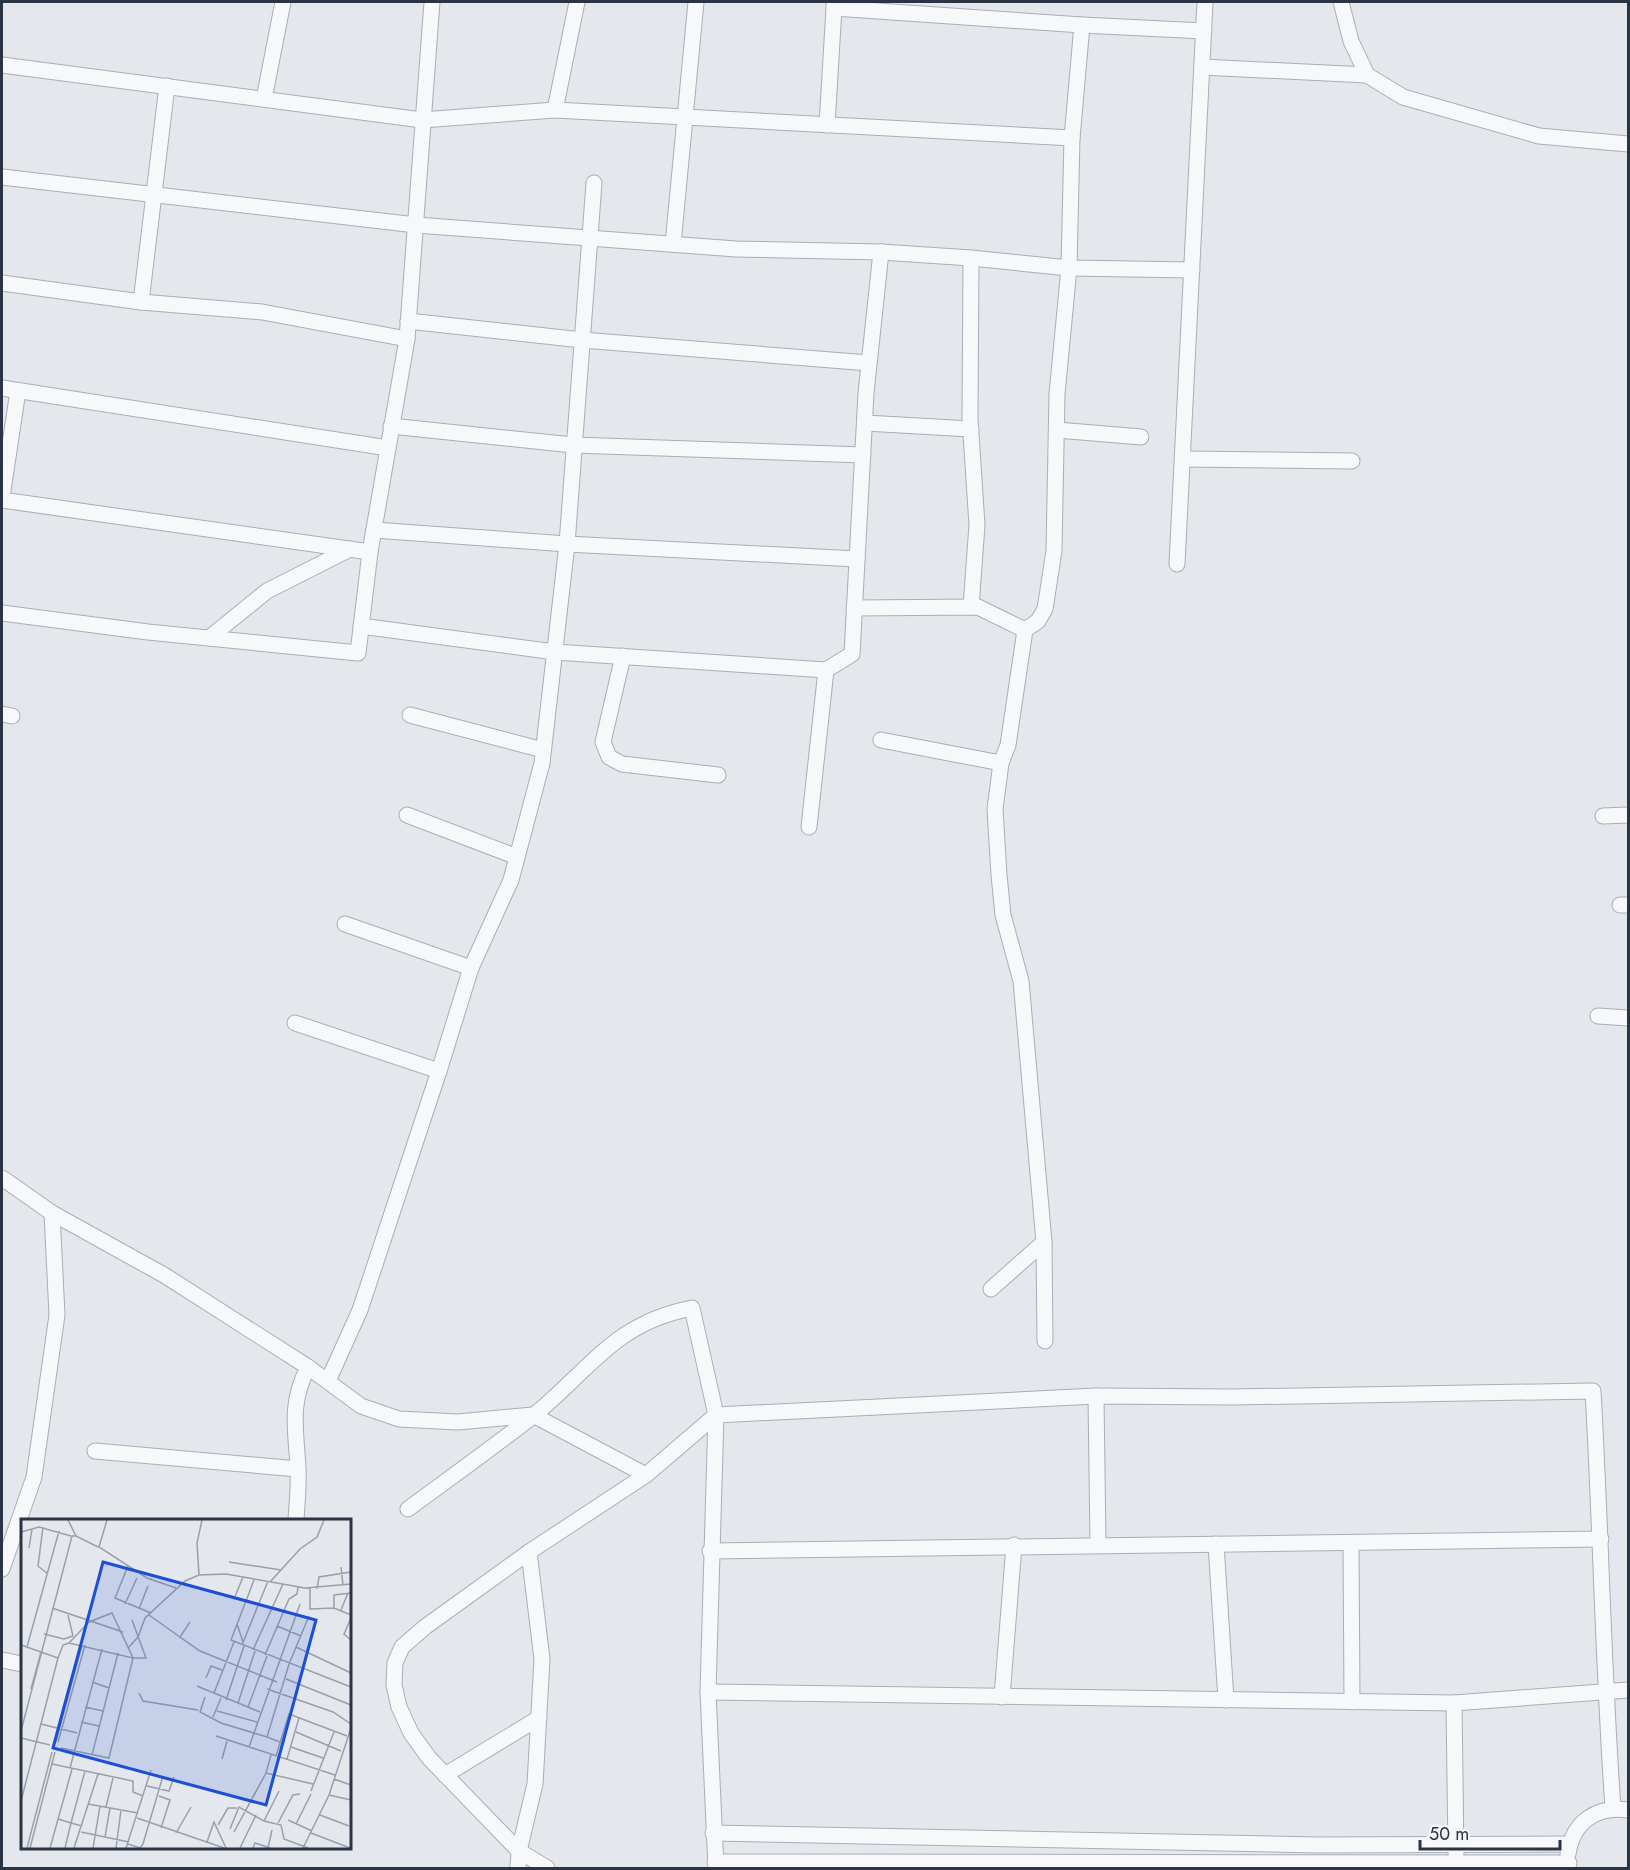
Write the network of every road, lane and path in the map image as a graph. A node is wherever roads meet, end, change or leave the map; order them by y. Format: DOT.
graph roads {
  1 [pos="283,2"];
  2 [pos="432,2"];
  3 [pos="577,2"];
  4 [pos="696,2"];
  5 [pos="1205,2"];
  6 [pos="1341,2"];
  7 [pos="834,5"];
  8 [pos="1082,25"];
  9 [pos="1204,31"];
  10 [pos="2,65"];
  11 [pos="1202,67"];
  12 [pos="1367,75"];
  13 [pos="167,86"];
  14 [pos="264,99"];
  15 [pos="555,110"];
  16 [pos="685,118"];
  17 [pos="422,120"];
  18 [pos="827,125"];
  19 [pos="1072,138"];
  20 [pos="1629,144"];
  21 [pos="2,177"];
  22 [pos="594,183"];
  23 [pos="154,193"];
  24 [pos="416,225"];
  25 [pos="589,238"];
  26 [pos="673,244"];
  27 [pos="881,252"];
  28 [pos="971,258"];
  29 [pos="1069,268"];
  30 [pos="1192,270"];
  31 [pos="2,283"];
  32 [pos="141,302"];
  33 [pos="408,321"];
  34 [pos="407,339"];
  35 [pos="582,340"];
  36 [pos="869,363"];
  37 [pos="2,388"];
  38 [pos="18,391"];
  39 [pos="865,423"];
  40 [pos="392,426"];
  41 [pos="971,429"];
  42 [pos="1057,430"];
  43 [pos="1142,437"];
  44 [pos="573,445"];
  45 [pos="388,448"];
  46 [pos="863,455"];
  47 [pos="1184,459"];
  48 [pos="1352,461"];
  49 [pos="2,499"];
  50 [pos="374,530"];
  51 [pos="567,544"];
  52 [pos="350,549"];
  53 [pos="370,552"];
  54 [pos="857,559"];
  55 [pos="1178,564"];
  56 [pos="970,607"];
  57 [pos="854,608"];
  58 [pos="2,612"];
  59 [pos="362,626"];
  60 [pos="1025,630"];
  61 [pos="209,638"];
  62 [pos="555,652"];
  63 [pos="623,656"];
  64 [pos="826,670"];
  65 [pos="410,715"];
  66 [pos="882,740"];
  67 [pos="543,750"];
  68 [pos="1001,763"];
  69 [pos="718,775"];
  70 [pos="407,815"];
  71 [pos="1629,815"];
  72 [pos="1603,816"];
  73 [pos="809,827"];
  74 [pos="517,857"];
  75 [pos="345,924"];
  76 [pos="471,968"];
  77 [pos="1598,1016"];
  78 [pos="1629,1018"];
  79 [pos="295,1023"];
  80 [pos="439,1071"];
  81 [pos="2,1178"];
  82 [pos="52,1213"];
  83 [pos="1044,1242"];
  84 [pos="991,1289"];
  85 [pos="1045,1341"];
  86 [pos="308,1367"];
  87 [pos="328,1381"];
  88 [pos="1096,1396"];
  89 [pos="533,1415"];
  90 [pos="716,1415"];
  91 [pos="95,1451"];
  92 [pos="298,1469"];
  93 [pos="646,1475"];
  94 [pos="408,1509"];
  95 [pos="296,1519"];
  96 [pos="1602,1539"];
  97 [pos="1098,1544"];
  98 [pos="1216,1544"];
  99 [pos="1351,1544"];
  100 [pos="1014,1545"];
  101 [pos="710,1551"];
  102 [pos="529,1552"];
  103 [pos="2,1569"];
  104 [pos="2,1660"];
  105 [pos="21,1664"];
  106 [pos="1604,1689"];
  107 [pos="1629,1690"];
  108 [pos="708,1692"];
  109 [pos="1002,1697"];
  110 [pos="1226,1700"];
  111 [pos="1352,1702"];
  112 [pos="1454,1703"];
  113 [pos="539,1718"];
  114 [pos="445,1776"];
  115 [pos="1613,1808"];
  116 [pos="1629,1810"];
  117 [pos="713,1833"];
  118 [pos="1570,1844"];
  119 [pos="1456,1845"];
  120 [pos="519,1851"];
  121 [pos="716,1865"];
  122 [pos="1456,1866"];
  123 [pos="1570,1866"];
  124 [pos="518,1869"];
  125 [pos="547,1869"];
  1 -- 14 [label="street"];
  2 -- 17 [label="street"];
  3 -- 15 [label="street"];
  4 -- 16 [label="street"];
  5 -- 9 [label="street"];
  6 -- 12 [label="street"];
  7 -- 8 [label="street"];
  7 -- 18 [label="street"];
  8 -- 9 [label="street"];
  8 -- 19 [label="street"];
  9 -- 11 [label="street"];
  10 -- 13 [label="street"];
  11 -- 12 [label="street"];
  11 -- 30 [label="street"];
  12 -- 20 [label="street"];
  13 -- 14 [label="street"];
  13 -- 23 [label="street"];
  14 -- 17 [label="street"];
  15 -- 16 [label="street"];
  15 -- 17 [label="street"];
  16 -- 18 [label="street"];
  16 -- 26 [label="street"];
  17 -- 24 [label="street"];
  18 -- 19 [label="street"];
  19 -- 29 [label="street"];
  21 -- 23 [label="street"];
  22 -- 25 [label="street"];
  23 -- 24 [label="street"];
  23 -- 32 [label="street"];
  24 -- 25 [label="street"];
  24 -- 33 [label="street"];
  25 -- 26 [label="street"];
  25 -- 35 [label="street"];
  26 -- 27 [label="street"];
  27 -- 28 [label="street"];
  27 -- 36 [label="street"];
  28 -- 29 [label="street"];
  28 -- 41 [label="street"];
  29 -- 30 [label="street"];
  29 -- 42 [label="street"];
  30 -- 47 [label="street"];
  31 -- 32 [label="street"];
  32 -- 34 [label="street"];
  33 -- 34 [label="street"];
  33 -- 35 [label="street"];
  34 -- 40 [label="street"];
  35 -- 36 [label="street"];
  35 -- 44 [label="street"];
  36 -- 39 [label="street"];
  37 -- 38 [label="street"];
  38 -- 45 [label="street"];
  38 -- 49 [label="street"];
  39 -- 41 [label="street"];
  39 -- 46 [label="street"];
  40 -- 44 [label="street"];
  40 -- 45 [label="street"];
  41 -- 56 [label="street"];
  42 -- 43 [label="street"];
  42 -- 60 [label="street"];
  44 -- 46 [label="street"];
  44 -- 51 [label="street"];
  45 -- 50 [label="street"];
  46 -- 54 [label="street"];
  47 -- 48 [label="street"];
  47 -- 55 [label="street"];
  49 -- 52 [label="street"];
  50 -- 51 [label="street"];
  50 -- 53 [label="street"];
  51 -- 54 [label="street"];
  51 -- 62 [label="street"];
  52 -- 53 [label="street"];
  52 -- 61 [label="street"];
  53 -- 59 [label="street"];
  54 -- 57 [label="street"];
  56 -- 57 [label="street"];
  56 -- 60 [label="street"];
  57 -- 64 [label="street"];
  58 -- 61 [label="street"];
  59 -- 61 [label="street"];
  59 -- 62 [label="street"];
  60 -- 68 [label="street"];
  62 -- 63 [label="street"];
  62 -- 67 [label="street"];
  63 -- 64 [label="street"];
  63 -- 69 [label="street"];
  64 -- 73 [label="street"];
  65 -- 67 [label="street"];
  66 -- 68 [label="street"];
  67 -- 74 [label="street"];
  68 -- 83 [label="street"];
  70 -- 74 [label="street"];
  71 -- 72 [label="street"];
  74 -- 76 [label="street"];
  75 -- 76 [label="street"];
  76 -- 80 [label="street"];
  77 -- 78 [label="street"];
  79 -- 80 [label="street"];
  80 -- 87 [label="street"];
  81 -- 82 [label="street"];
  82 -- 86 [label="street"];
  82 -- 103 [label="street"];
  83 -- 84 [label="street"];
  83 -- 85 [label="street"];
  86 -- 87 [label="street"];
  86 -- 92 [label="street"];
  87 -- 89 [label="street"];
  88 -- 90 [label="street"];
  88 -- 96 [label="street"];
  88 -- 97 [label="street"];
  89 -- 90 [label="street"];
  89 -- 93 [label="street"];
  89 -- 94 [label="street"];
  90 -- 93 [label="street"];
  90 -- 101 [label="street"];
  91 -- 92 [label="street"];
  92 -- 95 [label="street"];
  93 -- 102 [label="street"];
  96 -- 99 [label="street"];
  96 -- 106 [label="street"];
  97 -- 98 [label="street"];
  97 -- 100 [label="street"];
  98 -- 99 [label="street"];
  98 -- 110 [label="street"];
  99 -- 111 [label="street"];
  100 -- 101 [label="street"];
  100 -- 109 [label="street"];
  101 -- 108 [label="street"];
  102 -- 113 [label="street"];
  102 -- 114 [label="street"];
  104 -- 105 [label="street"];
  106 -- 107 [label="street"];
  106 -- 112 [label="street"];
  106 -- 115 [label="street"];
  108 -- 109 [label="street"];
  108 -- 117 [label="street"];
  109 -- 110 [label="street"];
  110 -- 111 [label="street"];
  111 -- 112 [label="street"];
  112 -- 119 [label="street"];
  113 -- 114 [label="street"];
  113 -- 120 [label="street"];
  114 -- 120 [label="street"];
  115 -- 116 [label="street"];
  115 -- 118 [label="street"];
  117 -- 119 [label="street"];
  117 -- 121 [label="street"];
  118 -- 119 [label="street"];
  118 -- 123 [label="street"];
  119 -- 122 [label="street"];
  120 -- 124 [label="street"];
  120 -- 125 [label="street"];
  121 -- 122 [label="street"];
  122 -- 123 [label="street"];
}
